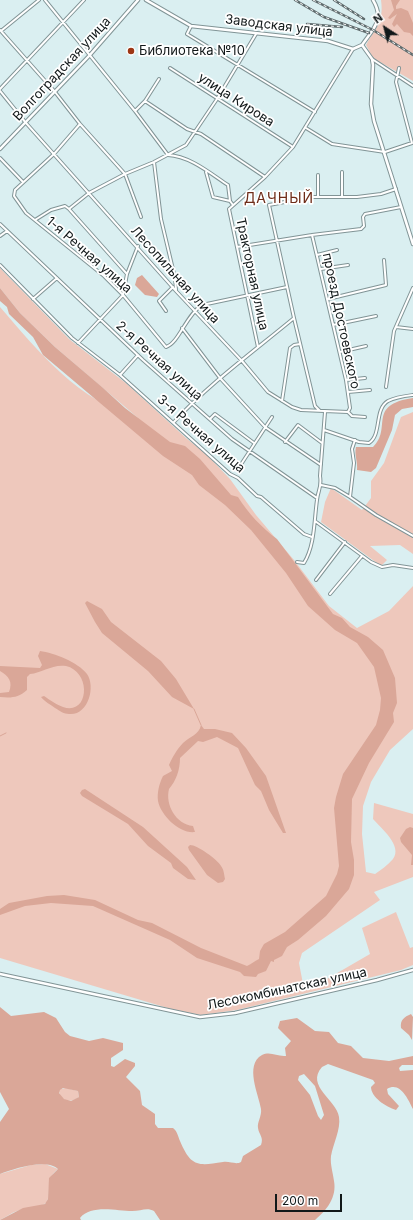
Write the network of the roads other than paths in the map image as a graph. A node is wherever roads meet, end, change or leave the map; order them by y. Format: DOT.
graph roads {
  1 [pos="38,0"];
  2 [pos="45,0"];
  3 [pos="84,0"];
  4 [pos="138,0"];
  5 [pos="146,0"];
  6 [pos="374,0"];
  7 [pos="62,22"];
  8 [pos="191,26"];
  9 [pos="1,31"];
  10 [pos="257,33"];
  11 [pos="362,45"];
  12 [pos="353,48"];
  13 [pos="89,56"];
  14 [pos="372,59"];
  15 [pos="28,60"];
  16 [pos="238,66"];
  17 [pos="170,68"];
  18 [pos="399,68"];
  19 [pos="396,76"];
  20 [pos="159,79"];
  21 [pos="413,86"];
  22 [pos="0,90"];
  23 [pos="54,92"];
  24 [pos="217,99"];
  25 [pos="145,101"];
  26 [pos="135,111"];
  27 [pos="314,112"];
  28 [pos="26,123"];
  29 [pos="80,124"];
  30 [pos="306,128"];
  31 [pos="195,131"];
  32 [pos="413,139"];
  33 [pos="413,143"];
  34 [pos="294,148"];
  35 [pos="0,149"];
  36 [pos="385,152"];
  37 [pos="54,154"];
  38 [pos="168,155"];
  39 [pos="0,158"];
  40 [pos="154,162"];
  41 [pos="206,171"];
  42 [pos="342,172"];
  43 [pos="125,174"];
  44 [pos="318,175"];
  45 [pos="265,177"];
  46 [pos="23,182"];
  47 [pos="396,189"];
  48 [pos="89,193"];
  49 [pos="318,197"];
  50 [pos="342,197"];
  51 [pos="230,201"];
  52 [pos="233,205"];
  53 [pos="402,207"];
  54 [pos="69,209"];
  55 [pos="141,217"];
  56 [pos="35,220"];
  57 [pos="0,224"];
  58 [pos="7,231"];
  59 [pos="312,235"];
  60 [pos="0,236"];
  61 [pos="277,242"];
  62 [pos="413,244"];
  63 [pos="138,246"];
  64 [pos="237,247"];
  65 [pos="337,250"];
  66 [pos="317,255"];
  67 [pos="384,260"];
  68 [pos="348,264"];
  69 [pos="0,265"];
  70 [pos="321,270"];
  71 [pos="127,274"];
  72 [pos="57,278"];
  73 [pos="176,281"];
  74 [pos="172,286"];
  75 [pos="287,287"];
  76 [pos="413,288"];
  77 [pos="176,291"];
  78 [pos="123,295"];
  79 [pos="246,295"];
  80 [pos="32,299"];
  81 [pos="328,299"];
  82 [pos="194,310"];
  83 [pos="166,311"];
  84 [pos="376,316"];
  85 [pos="294,318"];
  86 [pos="101,320"];
  87 [pos="334,325"];
  88 [pos="396,327"];
  89 [pos="182,328"];
  90 [pos="413,329"];
  91 [pos="78,343"];
  92 [pos="300,344"];
  93 [pos="366,346"];
  94 [pos="258,347"];
  95 [pos="340,352"];
  96 [pos="138,355"];
  97 [pos="242,361"];
  98 [pos="120,375"];
  99 [pos="220,378"];
  100 [pos="365,378"];
  101 [pos="346,380"];
  102 [pos="386,387"];
  103 [pos="370,390"];
  104 [pos="348,392"];
  105 [pos="413,395"];
  106 [pos="282,401"];
  107 [pos="192,403"];
  108 [pos="321,412"];
  109 [pos="325,412"];
  110 [pos="348,412"];
  111 [pos="272,417"];
  112 [pos="365,417"];
  113 [pos="210,419"];
  114 [pos="174,422"];
  115 [pos="265,427"];
  116 [pos="324,430"];
  117 [pos="355,440"];
  118 [pos="286,442"];
  119 [pos="254,443"];
  120 [pos="322,443"];
  121 [pos="250,450"];
  122 [pos="321,465"];
  123 [pos="240,466"];
  124 [pos="321,485"];
  125 [pos="350,497"];
  126 [pos="317,498"];
  127 [pos="315,521"];
  128 [pos="413,536"];
  129 [pos="312,537"];
  130 [pos="345,542"];
  131 [pos="362,556"];
  132 [pos="297,562"];
  133 [pos="413,568"];
  134 [pos="316,580"];
  135 [pos="330,594"];
  136 [pos="413,970"];
  137 [pos="0,974"];
  1 -- 9 [label="street"];
  2 -- 7 [label="street"];
  3 -- 7 [label="street"];
  4 -- 13 [label="street, Волгоградская улица"];
  5 -- 8 [label="street"];
  6 -- 11 [label="street"];
  7 -- 13 [label="street"];
  7 -- 15 [label="street"];
  8 -- 10 [label="street, Заводская улица"];
  8 -- 16 [label="street"];
  9 -- 15 [label="street"];
  10 -- 12 [label="street, Заводская улица"];
  10 -- 16 [label="street"];
  11 -- 12 [label="street"];
  11 -- 14 [label="street"];
  12 -- 27 [label="street, Тракторная улица"];
  13 -- 23 [label="street, Волгоградская улица"];
  13 -- 26 [label="street"];
  14 -- 19 [label="street"];
  14 -- 36 [label="street"];
  15 -- 22 [label="street"];
  15 -- 23 [label="street"];
  16 -- 24 [label="street"];
  16 -- 27 [label="street"];
  17 -- 24 [label="street, улица Кирова"];
  18 -- 19 [label="street"];
  19 -- 21 [label="street"];
  19 -- 32 [label="street"];
  20 -- 25 [label="street"];
  22 -- 28 [label="street, Лесопильная улица"];
  23 -- 28 [label="street, Волгоградская улица"];
  23 -- 29 [label="street"];
  24 -- 31 [label="street"];
  24 -- 34 [label="street, улица Кирова"];
  25 -- 26 [label="street"];
  25 -- 31 [label="street"];
  26 -- 38 [label="street"];
  27 -- 30 [label="street, Тракторная улица"];
  28 -- 35 [label="street, Волгоградская улица"];
  28 -- 37 [label="street, Лесопильная улица"];
  29 -- 37 [label="street"];
  29 -- 43 [label="street"];
  30 -- 34 [label="street, Тракторная улица"];
  30 -- 36 [label="street"];
  31 -- 38 [label="street"];
  31 -- 45 [label="street"];
  32 -- 33 [label="street"];
  33 -- 36 [label="street"];
  34 -- 45 [label="street, Тракторная улица"];
  36 -- 47 [label="street"];
  37 -- 46 [label="street"];
  37 -- 48 [label="street, Лесопильная улица"];
  38 -- 40 [label="street"];
  38 -- 41 [label="street, Тракторная улица"];
  39 -- 46 [label="street"];
  40 -- 43 [label="street"];
  40 -- 73 [label="street"];
  41 -- 51 [label="street, Тракторная улица"];
  41 -- 51 [label="street"];
  42 -- 50 [label="street"];
  43 -- 48 [label="street"];
  43 -- 55 [label="street"];
  44 -- 49 [label="street"];
  45 -- 52 [label="street, Тракторная улица"];
  46 -- 56 [label="street, 1-я Речная улица"];
  47 -- 50 [label="street"];
  47 -- 53 [label="street"];
  48 -- 54 [label="street"];
  48 -- 63 [label="street, Лесопильная улица"];
  49 -- 50 [label="street"];
  49 -- 61 [label="street"];
  51 -- 52 [label="street, Тракторная улица"];
  52 -- 64 [label="street, Тракторная улица"];
  53 -- 59 [label="street"];
  53 -- 62 [label="street"];
  54 -- 56 [label="street"];
  54 -- 71 [label="street"];
  56 -- 78 [label="street, 1-я Речная улица"];
  57 -- 58 [label="street, 2-я Речная улица"];
  58 -- 60 [label="street"];
  58 -- 72 [label="street, 2-я Речная улица"];
  59 -- 61 [label="street"];
  59 -- 66 [label="street, проезд Достоевского"];
  61 -- 64 [label="street"];
  61 -- 75 [label="street"];
  63 -- 71 [label="street"];
  63 -- 74 [label="street, Лесопильная улица"];
  64 -- 79 [label="street, Тракторная улица"];
  65 -- 66 [label="street"];
  66 -- 70 [label="street, проезд Достоевского"];
  67 -- 81 [label="street"];
  68 -- 70 [label="street"];
  69 -- 80 [label="street, 3-я Речная улица"];
  70 -- 81 [label="street, проезд Достоевского"];
  71 -- 78 [label="street"];
  72 -- 80 [label="street"];
  72 -- 86 [label="street, 2-я Речная улица"];
  73 -- 74 [label="street"];
  73 -- 77 [label="street"];
  74 -- 77 [label="street, Лесопильная улица"];
  74 -- 83 [label="street"];
  75 -- 79 [label="street"];
  75 -- 85 [label="street"];
  76 -- 88 [label="street"];
  77 -- 82 [label="street, Лесопильная улица"];
  78 -- 86 [label="street"];
  78 -- 89 [label="street, 1-я Речная улица"];
  79 -- 82 [label="street"];
  79 -- 94 [label="street, Тракторная улица"];
  80 -- 91 [label="street, 3-я Речная улица"];
  81 -- 87 [label="street, проезд Достоевского"];
  82 -- 89 [label="street"];
  82 -- 97 [label="street, Лесопильная улица"];
  84 -- 87 [label="street"];
  85 -- 92 [label="street"];
  85 -- 94 [label="street"];
  86 -- 91 [label="street"];
  86 -- 96 [label="street, 2-я Речная улица"];
  87 -- 95 [label="street, проезд Достоевского"];
  88 -- 90 [label="street"];
  88 -- 102 [label="street"];
  89 -- 99 [label="street"];
  91 -- 98 [label="street, 3-я Речная улица"];
  92 -- 106 [label="street"];
  92 -- 108 [label="street"];
  93 -- 95 [label="street"];
  94 -- 97 [label="street"];
  95 -- 101 [label="street, проезд Достоевского"];
  96 -- 98 [label="street"];
  96 -- 107 [label="street, 2-я Речная улица"];
  97 -- 99 [label="street"];
  97 -- 106 [label="street, Лесопильная улица"];
  98 -- 114 [label="street, 3-я Речная улица"];
  99 -- 107 [label="street"];
  99 -- 115 [label="street"];
  100 -- 101 [label="street"];
  101 -- 104 [label="street, проезд Достоевского"];
  103 -- 104 [label="street"];
  104 -- 110 [label="street, проезд Достоевского"];
  105 -- 117 [label="street"];
  106 -- 108 [label="street, Лесопильная улица"];
  107 -- 113 [label="street, 2-я Речная улица"];
  107 -- 114 [label="street"];
  108 -- 109 [label="street, Лесопильная улица"];
  109 -- 110 [label="street, Лесопильная улица"];
  109 -- 116 [label="street"];
  110 -- 112 [label="street, Лесопильная улица"];
  111 -- 115 [label="street"];
  113 -- 119 [label="street"];
  113 -- 121 [label="street, 2-я Речная улица"];
  114 -- 129 [label="street, 3-я Речная улица"];
  115 -- 118 [label="street"];
  115 -- 119 [label="street"];
  116 -- 117 [label="street"];
  116 -- 120 [label="street"];
  117 -- 125 [label="street"];
  118 -- 120 [label="street"];
  118 -- 122 [label="street"];
  119 -- 121 [label="street"];
  120 -- 122 [label="street"];
  121 -- 123 [label="street"];
  121 -- 126 [label="street, 2-я Речная улица"];
  122 -- 124 [label="street"];
  124 -- 125 [label="street"];
  124 -- 126 [label="street"];
  125 -- 128 [label="street"];
  126 -- 127 [label="street"];
  127 -- 129 [label="street"];
  127 -- 130 [label="street"];
  129 -- 132 [label="street"];
  130 -- 131 [label="street"];
  130 -- 134 [label="street"];
  131 -- 133 [label="street"];
  131 -- 135 [label="street"];
  136 -- 137 [label="street, Лесокомбинатская улица"];
}
